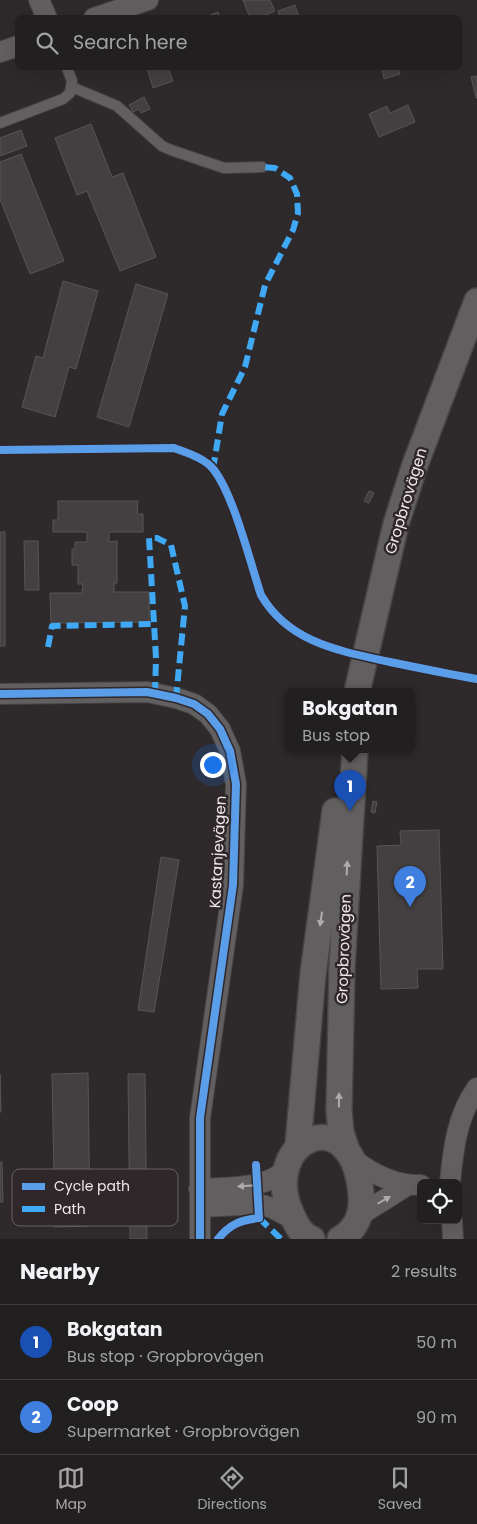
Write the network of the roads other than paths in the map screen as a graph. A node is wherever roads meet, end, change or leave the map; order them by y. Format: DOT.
graph roads {
  1 [pos="39,0"];
  2 [pos="148,0"];
  3 [pos="46,15"];
  4 [pos="103,15"];
  5 [pos="15,47"];
  6 [pos="0,52"];
  7 [pos="68,70"];
  8 [pos="72,87"];
  9 [pos="0,124"];
  10 [pos="262,167"];
  11 [pos="477,301"];
  12 [pos="472,321"];
  13 [pos="359,687"];
  14 [pos="0,694"];
  15 [pos="346,753"];
  16 [pos="355,753"];
  17 [pos="477,1088"];
  18 [pos="298,1145"];
  19 [pos="350,1154"];
  20 [pos="287,1169"];
  21 [pos="450,1179"];
  22 [pos="414,1185"];
  23 [pos="200,1198"];
  24 [pos="452,1224"];
  25 [pos="351,1231"];
  26 [pos="305,1234"];
  27 [pos="200,1239"];
  28 [pos="453,1239"];
  1 -- 3 [label="street"];
  2 -- 4 [label="street"];
  5 -- 6 [label="street"];
  7 -- 8 [label="lane"];
  8 -- 9 [label="lane"];
  8 -- 10 [label="lane"];
  11 -- 12 [label="street, Gropbrovägen"];
  12 -- 13 [label="street, Gropbrovägen"];
  14 -- 23 [label="street, Kastanjevägen"];
  15 -- 18 [label="street, Gropbrovägen, one-way"];
  19 -- 16 [label="street, Gropbrovägen, one-way"];
  17 -- 21 [label="street"];
  18 -- 19 [label="street"];
  18 -- 20 [label="street"];
  19 -- 22 [label="street"];
  19 -- 25 [label="street, Gropbrovägen"];
  20 -- 23 [label="street, one-way"];
  20 -- 26 [label="street"];
  25 -- 22 [label="street, one-way"];
  23 -- 26 [label="street"];
  23 -- 27 [label="street, Kastanjevägen"];
  24 -- 28 [label="street"];
}
